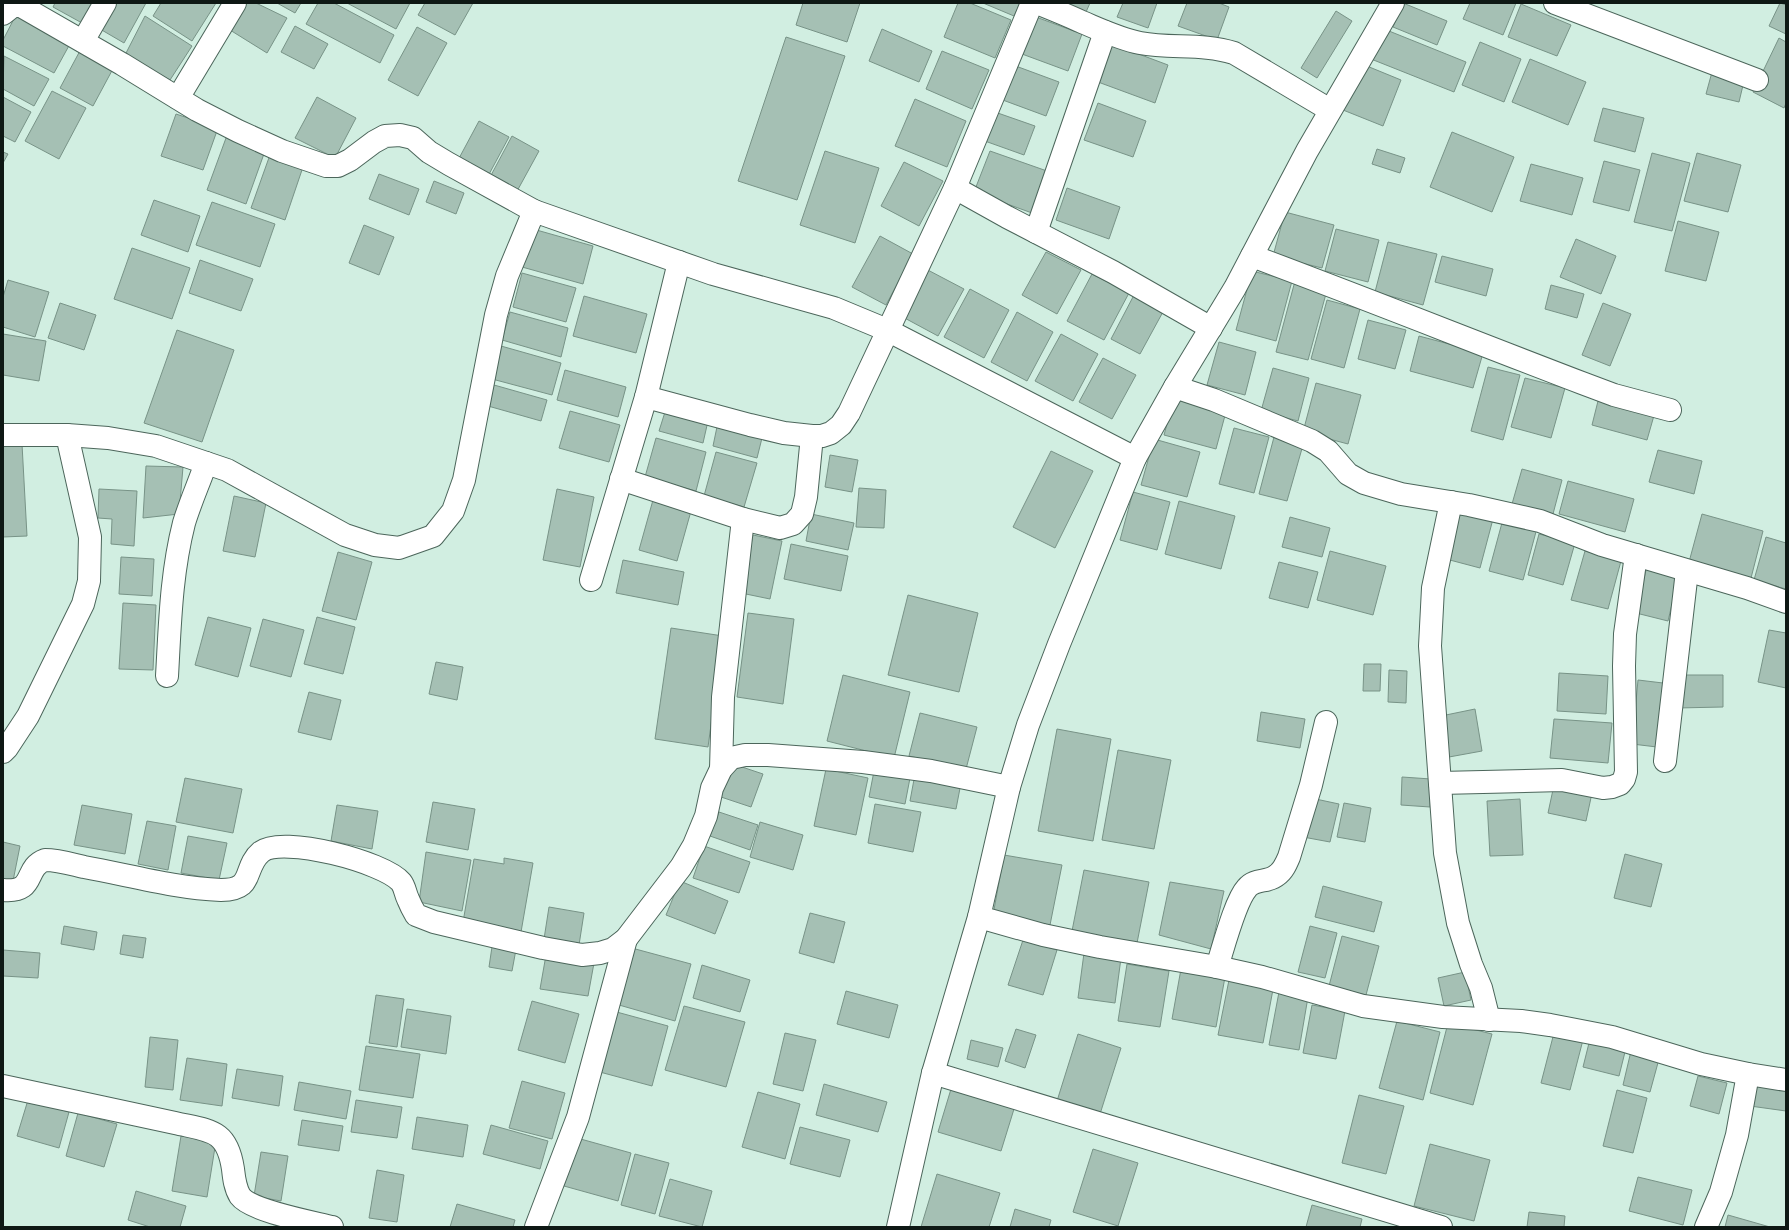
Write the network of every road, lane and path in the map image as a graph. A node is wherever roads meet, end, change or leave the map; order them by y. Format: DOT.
graph roads {
  1 [pos="105,3"];
  2 [pos="235,3"];
  3 [pos="1032,3"];
  4 [pos="1037,3"];
  5 [pos="1393,3"];
  6 [pos="1555,3"];
  7 [pos="3,14"];
  8 [pos="1105,32"];
  9 [pos="83,41"];
  10 [pos="1757,80"];
  11 [pos="178,98"];
  12 [pos="1330,110"];
  13 [pos="955,188"];
  14 [pos="534,211"];
  15 [pos="1036,232"];
  16 [pos="1252,256"];
  17 [pos="679,262"];
  18 [pos="1211,328"];
  19 [pos="887,330"];
  20 [pos="1175,387"];
  21 [pos="646,397"];
  22 [pos="1670,410"];
  23 [pos="3,435"];
  24 [pos="67,435"];
  25 [pos="812,436"];
  26 [pos="1135,458"];
  27 [pos="206,463"];
  28 [pos="621,479"];
  29 [pos="1451,502"];
  30 [pos="743,519"];
  31 [pos="1636,555"];
  32 [pos="1686,571"];
  33 [pos="591,580"];
  34 [pos="1786,602"];
  35 [pos="167,676"];
  36 [pos="1326,722"];
  37 [pos="3,752"];
  38 [pos="1664,761"];
  39 [pos="721,769"];
  40 [pos="1440,783"];
  41 [pos="1010,787"];
  42 [pos="3,890"];
  43 [pos="979,917"];
  44 [pos="626,939"];
  45 [pos="1217,967"];
  46 [pos="1489,1020"];
  47 [pos="933,1073"];
  48 [pos="1748,1074"];
  49 [pos="1786,1080"];
  50 [pos="3,1086"];
  51 [pos="332,1227"];
  52 [pos="536,1227"];
  53 [pos="898,1227"];
  54 [pos="1441,1227"];
  55 [pos="1706,1227"];
  1 -- 9 [label="street"];
  2 -- 11 [label="street"];
  3 -- 13 [label="street"];
  4 -- 8 [label="street"];
  5 -- 12 [label="street"];
  6 -- 10 [label="street"];
  7 -- 9 [label="street"];
  8 -- 12 [label="street"];
  8 -- 15 [label="street"];
  9 -- 11 [label="street"];
  11 -- 14 [label="street"];
  12 -- 16 [label="street"];
  13 -- 15 [label="street"];
  13 -- 19 [label="street"];
  14 -- 17 [label="street"];
  14 -- 27 [label="street"];
  15 -- 18 [label="street"];
  16 -- 18 [label="street"];
  16 -- 22 [label="street"];
  17 -- 19 [label="street"];
  17 -- 21 [label="street"];
  18 -- 20 [label="street"];
  19 -- 25 [label="street"];
  19 -- 26 [label="street"];
  20 -- 26 [label="street"];
  20 -- 29 [label="street"];
  21 -- 25 [label="street"];
  21 -- 28 [label="street"];
  23 -- 24 [label="street"];
  24 -- 27 [label="street"];
  24 -- 37 [label="street"];
  25 -- 30 [label="street"];
  26 -- 41 [label="street"];
  27 -- 35 [label="street"];
  28 -- 30 [label="street"];
  28 -- 33 [label="street"];
  29 -- 31 [label="street"];
  29 -- 40 [label="street"];
  30 -- 39 [label="street"];
  31 -- 32 [label="street"];
  31 -- 40 [label="street"];
  32 -- 34 [label="street"];
  32 -- 38 [label="street"];
  36 -- 45 [label="street"];
  39 -- 41 [label="street"];
  39 -- 44 [label="street"];
  40 -- 46 [label="street"];
  41 -- 43 [label="street"];
  42 -- 44 [label="street"];
  43 -- 45 [label="street"];
  43 -- 47 [label="street"];
  44 -- 52 [label="street"];
  45 -- 46 [label="street"];
  46 -- 48 [label="street"];
  47 -- 53 [label="street"];
  47 -- 54 [label="street"];
  48 -- 49 [label="street"];
  48 -- 55 [label="street"];
  50 -- 51 [label="street"];
}
